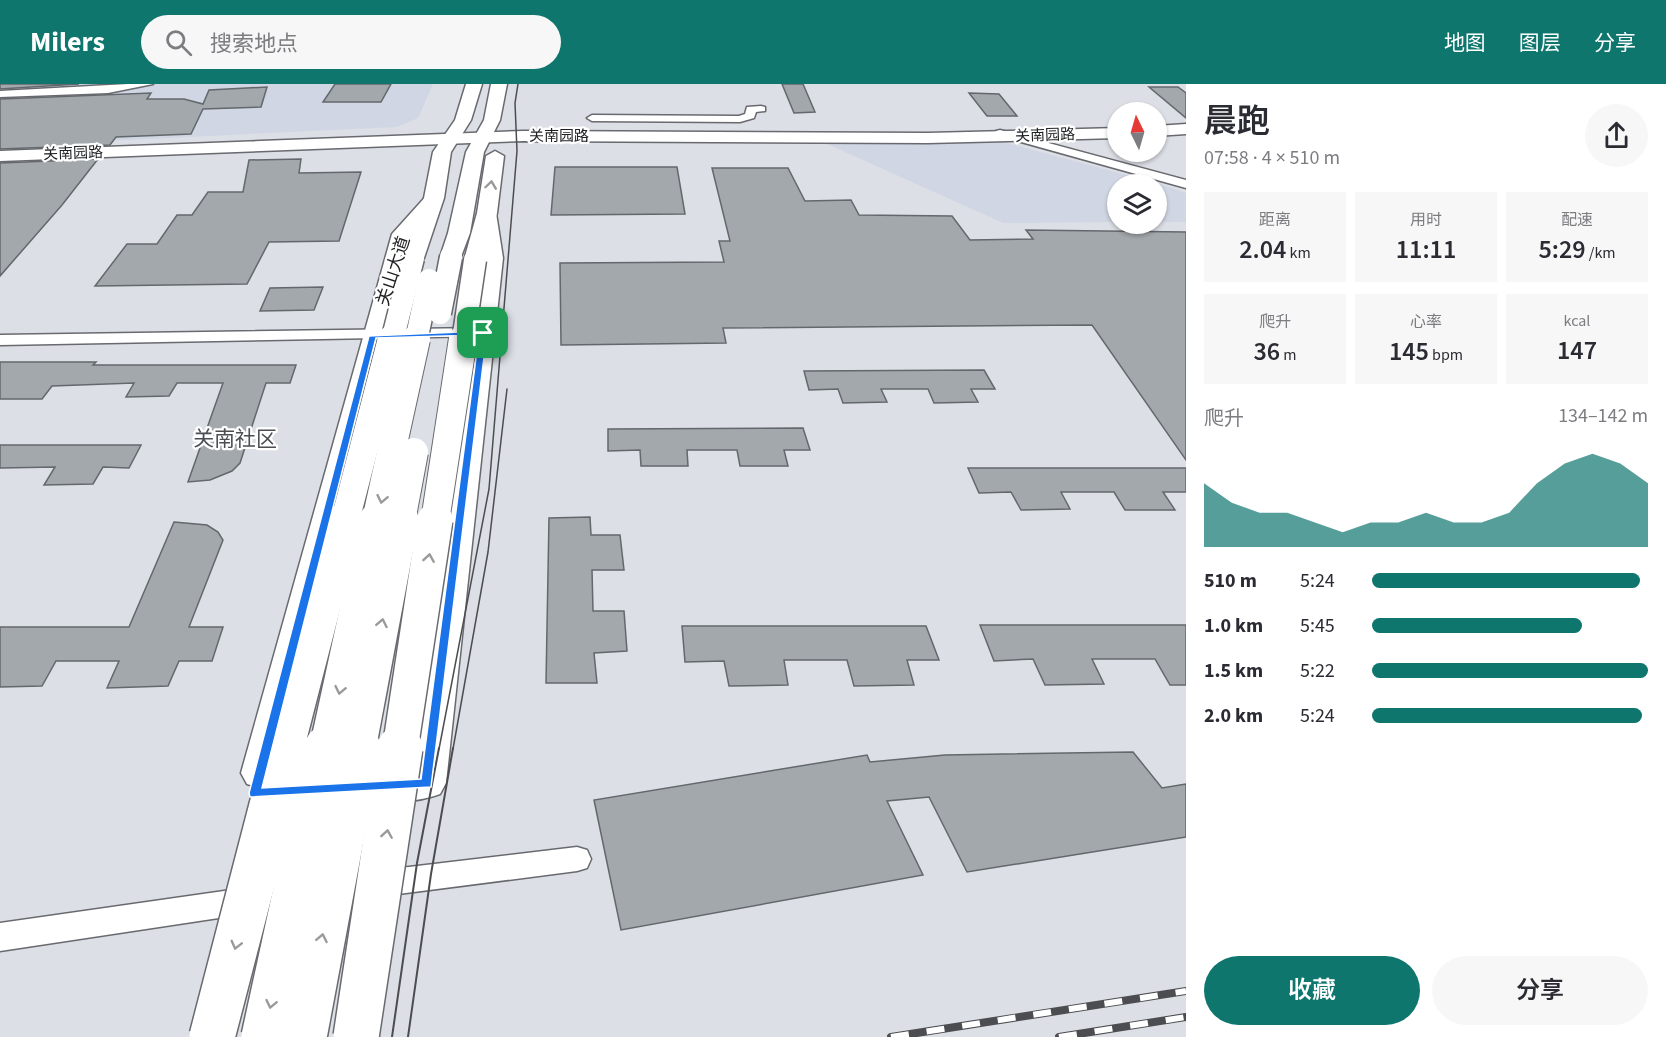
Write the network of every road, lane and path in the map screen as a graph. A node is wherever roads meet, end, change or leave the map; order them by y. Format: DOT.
graph roads {
  1 [pos="148,84"];
  2 [pos="474,84"];
  3 [pos="499,84"];
  4 [pos="0,94"];
  5 [pos="757,95"];
  6 [pos="761,109"];
  7 [pos="592,118"];
  8 [pos="1186,128"];
  9 [pos="1167,129"];
  10 [pos="1107,131"];
  11 [pos="1005,134"];
  12 [pos="453,135"];
  13 [pos="484,135"];
  14 [pos="763,135"];
  15 [pos="0,151"];
  16 [pos="0,156"];
  17 [pos="1186,184"];
  18 [pos="434,198"];
  19 [pos="487,213"];
  20 [pos="446,253"];
  21 [pos="483,333"];
  22 [pos="373,336"];
  23 [pos="0,340"];
  24 [pos="255,793"];
  25 [pos="577,859"];
  26 [pos="225,904"];
  27 [pos="0,937"];
  28 [pos="212,1037"];
  29 [pos="264,1037"];
  30 [pos="304,1037"];
  31 [pos="356,1037"];
  1 -- 4 [label="street"];
  2 -- 12 [label="main road"];
  3 -- 13 [label="main road"];
  5 -- 6 [label="street"];
  6 -- 7 [label="street"];
  6 -- 14 [label="street"];
  8 -- 9 [label="main road"];
  10 -- 11 [label="main road, 关南园路"];
  11 -- 14 [label="main road, 关南园路"];
  11 -- 17 [label="street"];
  12 -- 13 [label="main road, 关南园路"];
  12 -- 15 [label="main road, 关南园路"];
  12 -- 16 [label="main road, 关南园路"];
  12 -- 18 [label="main road"];
  13 -- 14 [label="main road, 关南园路"];
  19 -- 13 [label="main road, one-way"];
  13 -- 20 [label="main road"];
  18 -- 20 [label="main road"];
  18 -- 22 [label="main road, 关山大道"];
  19 -- 20 [label="main road"];
  19 -- 21 [label="main road"];
  20 -- 28 [label="main road, one-way, bridge"];
  20 -- 29 [label="main road, one-way, bridge"];
  30 -- 20 [label="main road, one-way, bridge"];
  31 -- 20 [label="main road, one-way, bridge"];
  21 -- 22 [label="street"];
  21 -- 24 [label="main road"];
  22 -- 23 [label="street"];
  22 -- 24 [label="main road, 关山大道"];
  24 -- 26 [label="street"];
  25 -- 26 [label="street"];
  26 -- 27 [label="street"];
}
